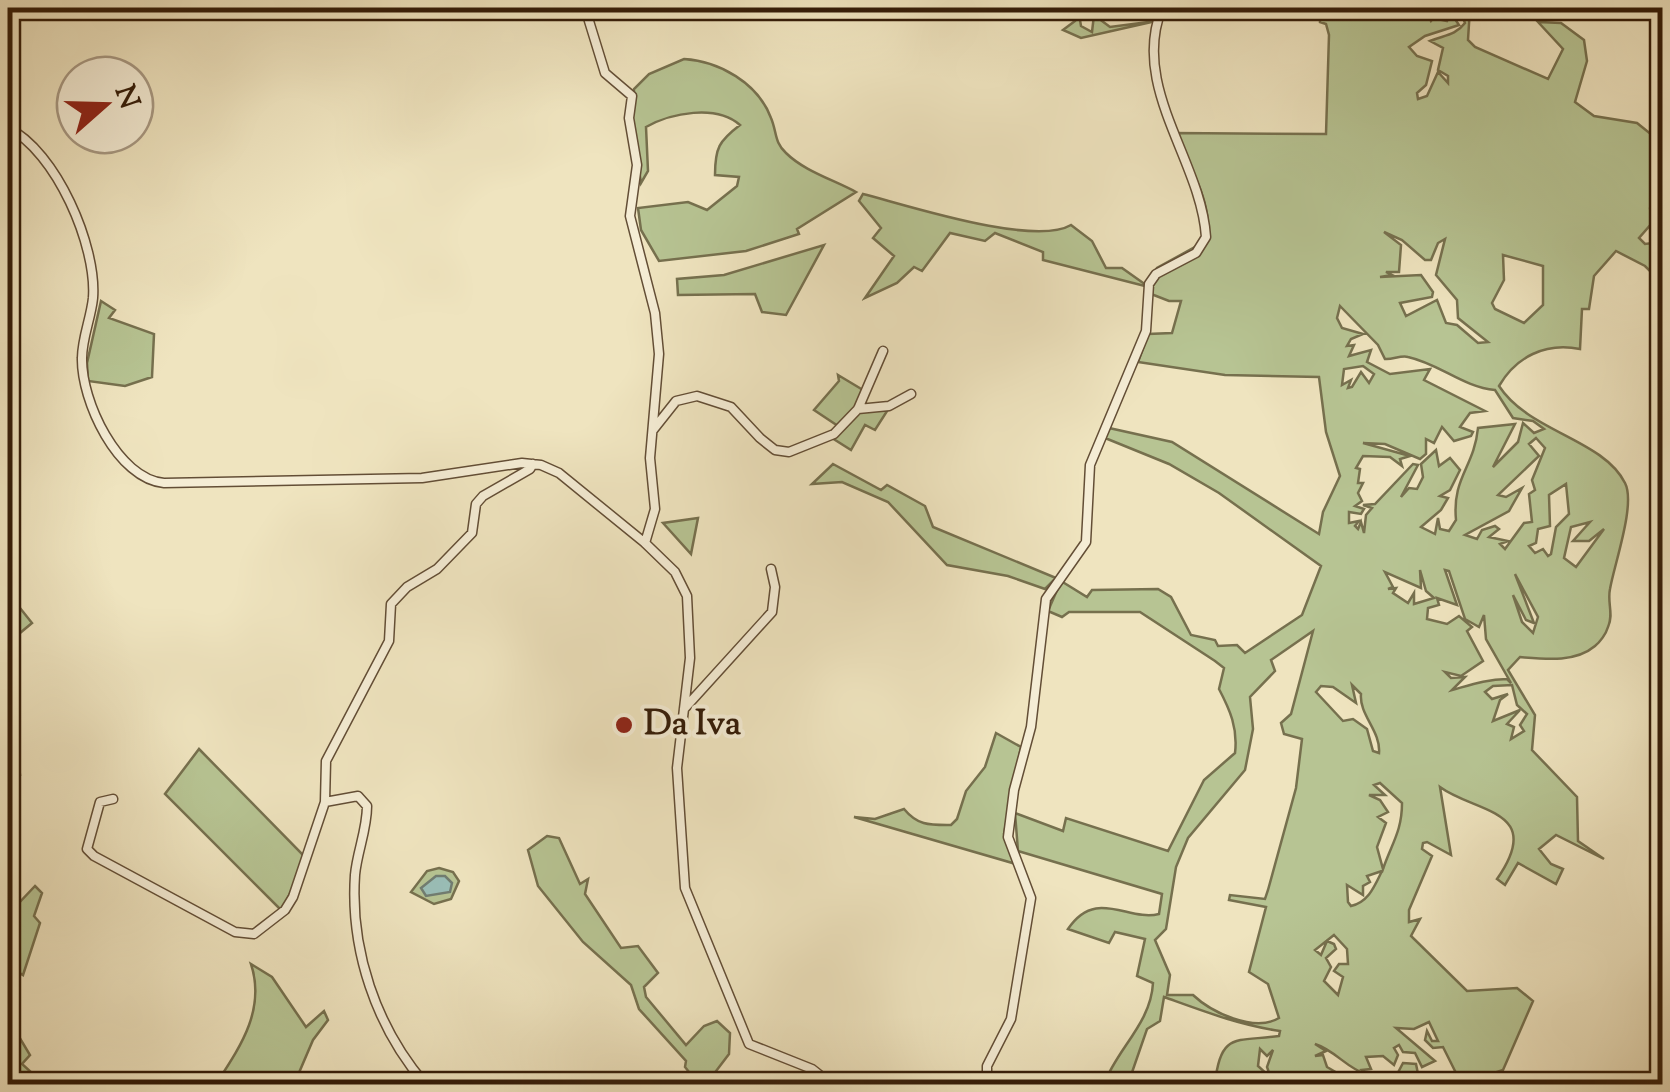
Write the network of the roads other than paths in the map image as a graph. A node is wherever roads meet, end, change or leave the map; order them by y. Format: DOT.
graph roads {
  1 [pos="586,8"];
  2 [pos="1162,8"];
  3 [pos="8,128"];
  4 [pos="883,351"];
  5 [pos="911,394"];
  6 [pos="858,409"];
  7 [pos="653,430"];
  8 [pos="537,464"];
  9 [pos="646,543"];
  10 [pos="771,570"];
  11 [pos="684,709"];
  12 [pos="112,799"];
  13 [pos="325,802"];
  14 [pos="425,1084"];
  15 [pos="831,1084"];
  16 [pos="986,1084"];
  1 -- 7 [label="street"];
  2 -- 16 [label="street"];
  3 -- 8 [label="street"];
  4 -- 6 [label="street"];
  5 -- 6 [label="street"];
  6 -- 7 [label="street"];
  7 -- 9 [label="street"];
  8 -- 9 [label="street"];
  8 -- 13 [label="street"];
  9 -- 11 [label="street"];
  10 -- 11 [label="street"];
  11 -- 15 [label="street"];
  12 -- 13 [label="street"];
  13 -- 14 [label="street"];
}
